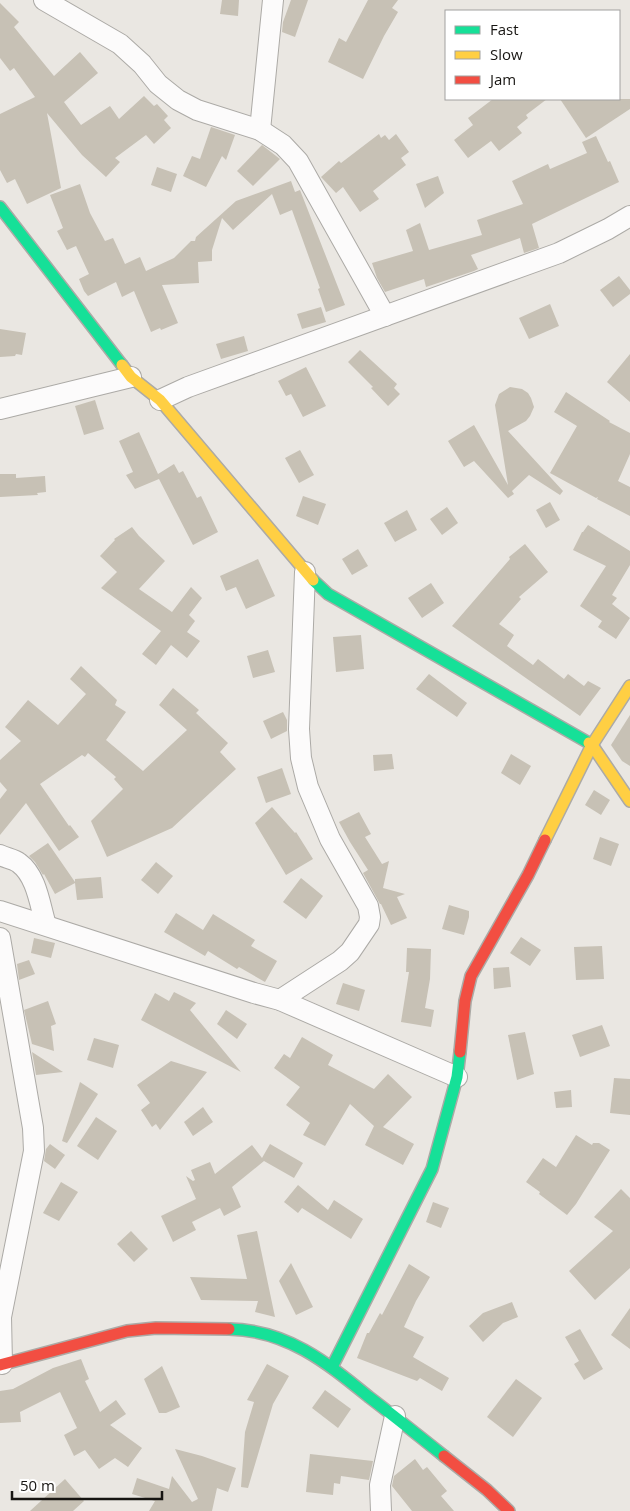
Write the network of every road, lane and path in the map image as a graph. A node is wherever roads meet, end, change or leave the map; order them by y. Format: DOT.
graph roads {
  1 [pos="44,0"];
  2 [pos="273,0"];
  3 [pos="260,130"];
  4 [pos="0,207"];
  5 [pos="630,216"];
  6 [pos="385,316"];
  7 [pos="131,377"];
  8 [pos="160,400"];
  9 [pos="0,409"];
  10 [pos="305,572"];
  11 [pos="630,686"];
  12 [pos="592,745"];
  13 [pos="630,801"];
  14 [pos="0,855"];
  15 [pos="0,910"];
  16 [pos="46,925"];
  17 [pos="0,938"];
  18 [pos="280,1000"];
  19 [pos="457,1077"];
  20 [pos="1,1365"];
  21 [pos="332,1367"];
  22 [pos="395,1416"];
  23 [pos="380,1511"];
  24 [pos="508,1511"];
  1 -- 3 [label="street"];
  2 -- 3 [label="street"];
  3 -- 6 [label="street"];
  4 -- 7 [label="street"];
  5 -- 6 [label="street"];
  6 -- 8 [label="street"];
  7 -- 8 [label="street"];
  7 -- 9 [label="street"];
  8 -- 10 [label="street"];
  10 -- 12 [label="street"];
  10 -- 18 [label="street"];
  11 -- 12 [label="street"];
  12 -- 13 [label="street"];
  12 -- 19 [label="street"];
  14 -- 16 [label="street"];
  15 -- 16 [label="street"];
  16 -- 18 [label="street"];
  17 -- 20 [label="street"];
  18 -- 19 [label="street"];
  19 -- 21 [label="street"];
  20 -- 21 [label="street"];
  21 -- 22 [label="street"];
  22 -- 23 [label="street"];
  22 -- 24 [label="street"];
}
